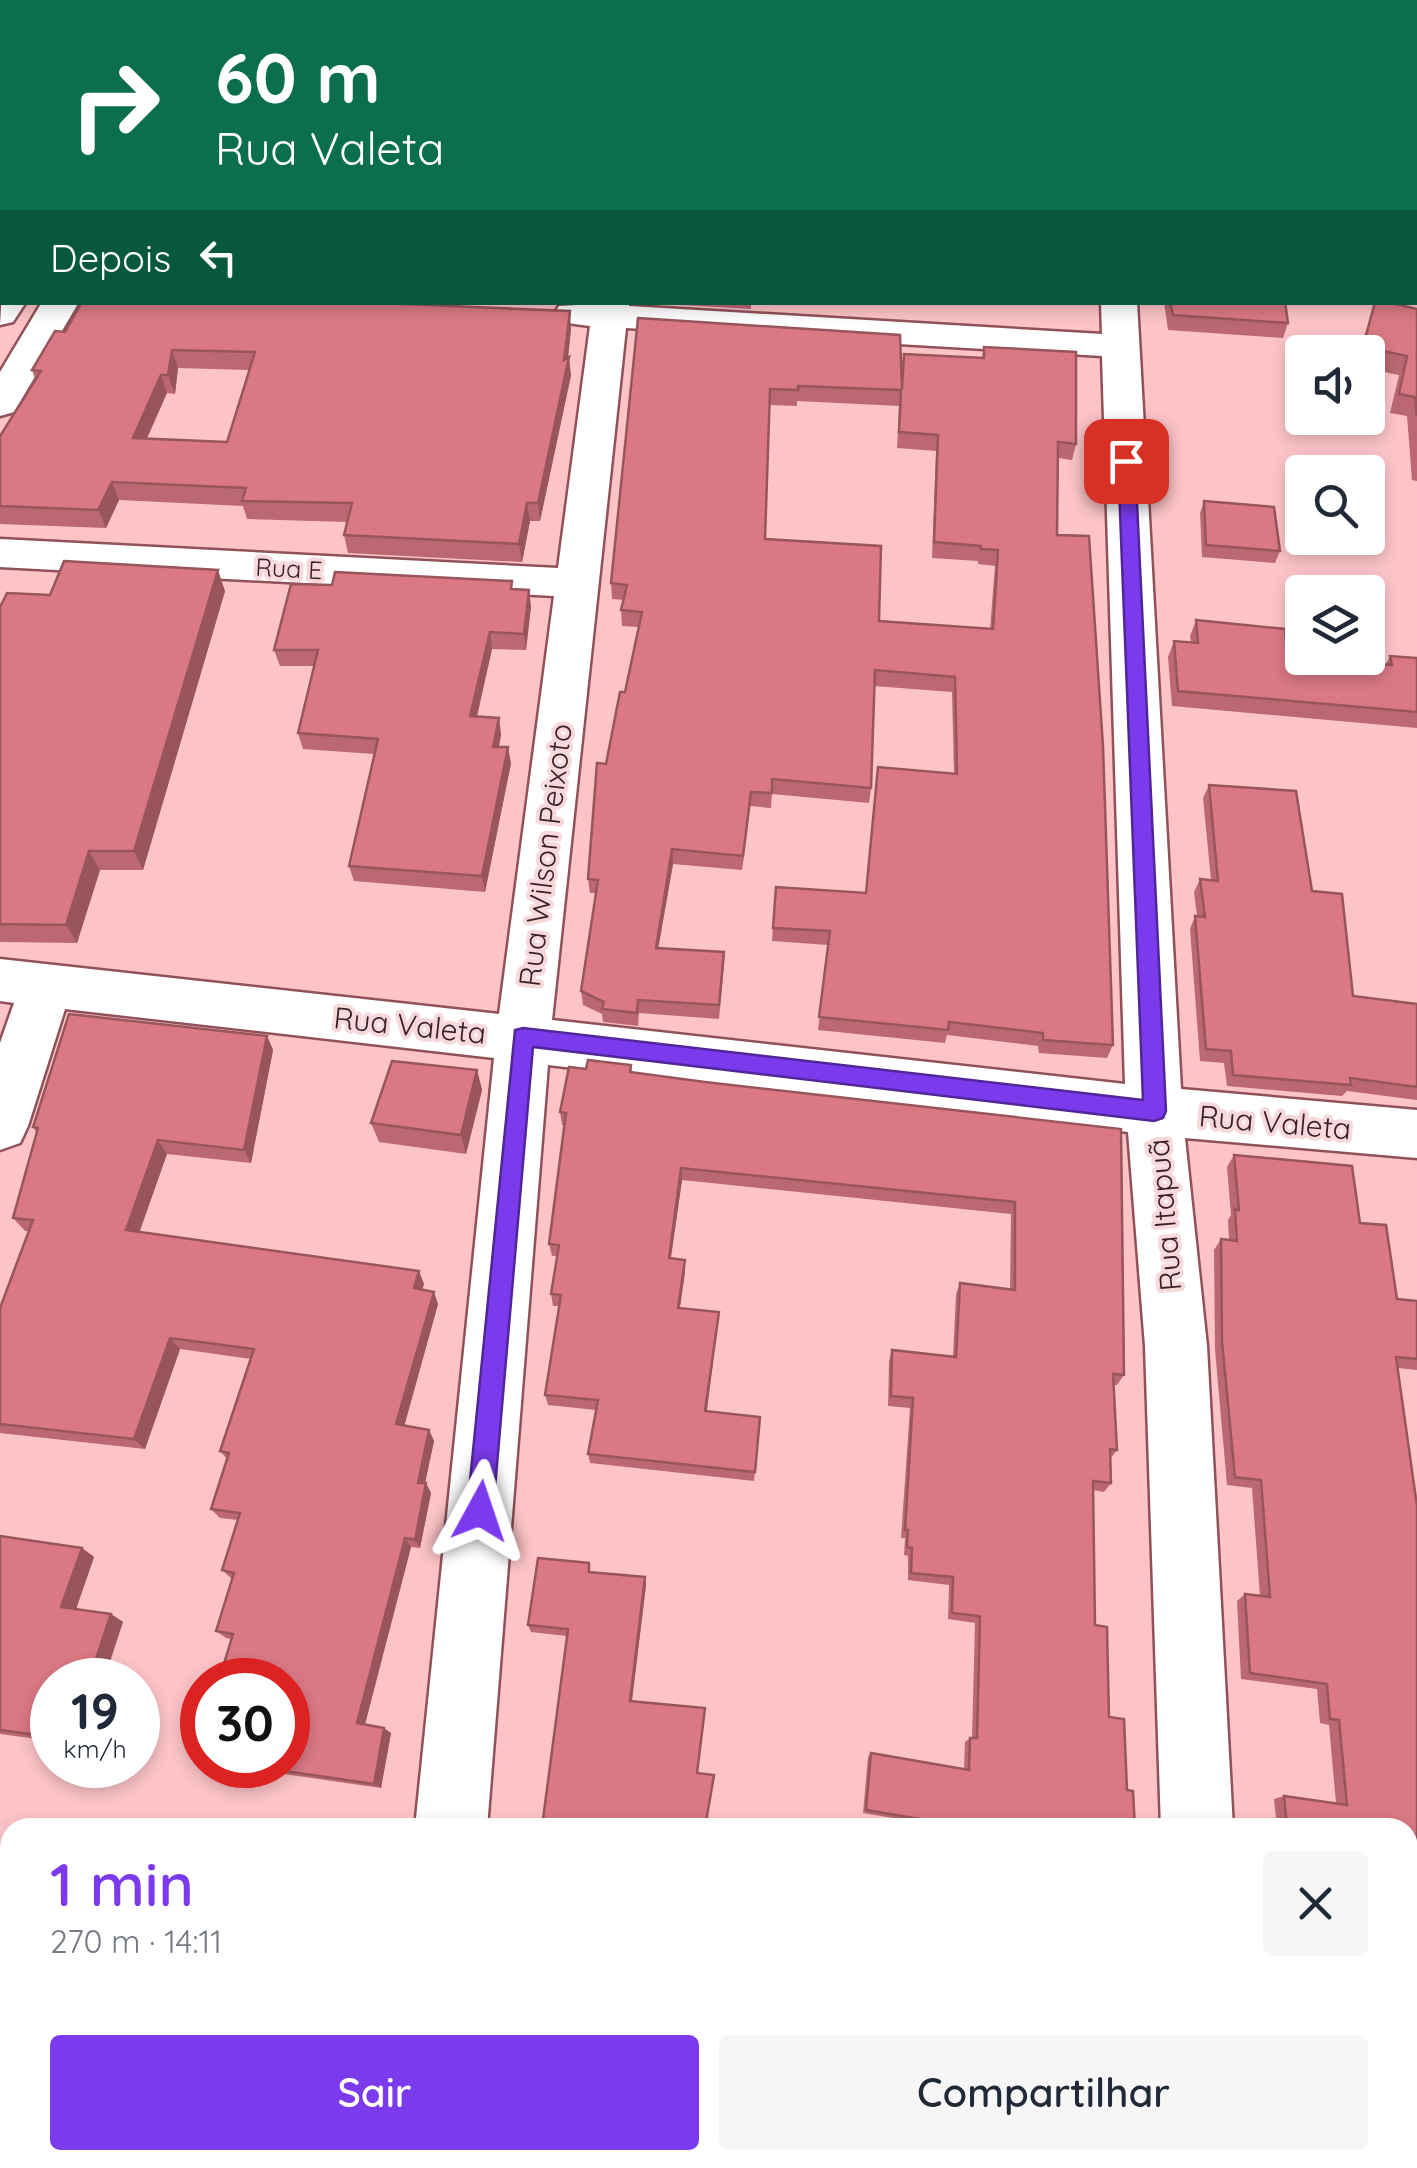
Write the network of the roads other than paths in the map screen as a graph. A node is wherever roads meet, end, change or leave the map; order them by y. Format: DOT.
graph roads {
  1 [pos="59,305"];
  2 [pos="610,309"];
  3 [pos="530,313"];
  4 [pos="1120,324"];
  5 [pos="18,340"];
  6 [pos="0,404"];
  7 [pos="0,553"];
  8 [pos="578,583"];
  9 [pos="23,983"];
  10 [pos="523,1037"];
  11 [pos="1154,1111"];
  12 [pos="0,1126"];
  13 [pos="1417,1134"];
  14 [pos="452,1818"];
  15 [pos="1197,1818"];
  1 -- 5 [label="street"];
  2 -- 3 [label="street"];
  2 -- 4 [label="street"];
  2 -- 8 [label="street, Rua Wilson Peixoto"];
  4 -- 11 [label="street, Rua Itapuã"];
  5 -- 6 [label="street"];
  7 -- 8 [label="street, Rua E"];
  8 -- 10 [label="street, Rua Wilson Peixoto"];
  9 -- 10 [label="street, Rua Valeta"];
  9 -- 12 [label="street"];
  10 -- 11 [label="street, Rua Valeta"];
  10 -- 14 [label="street, Rua Wilson Peixoto"];
  11 -- 13 [label="street, Rua Valeta"];
  11 -- 15 [label="street, Rua Itapuã"];
}
